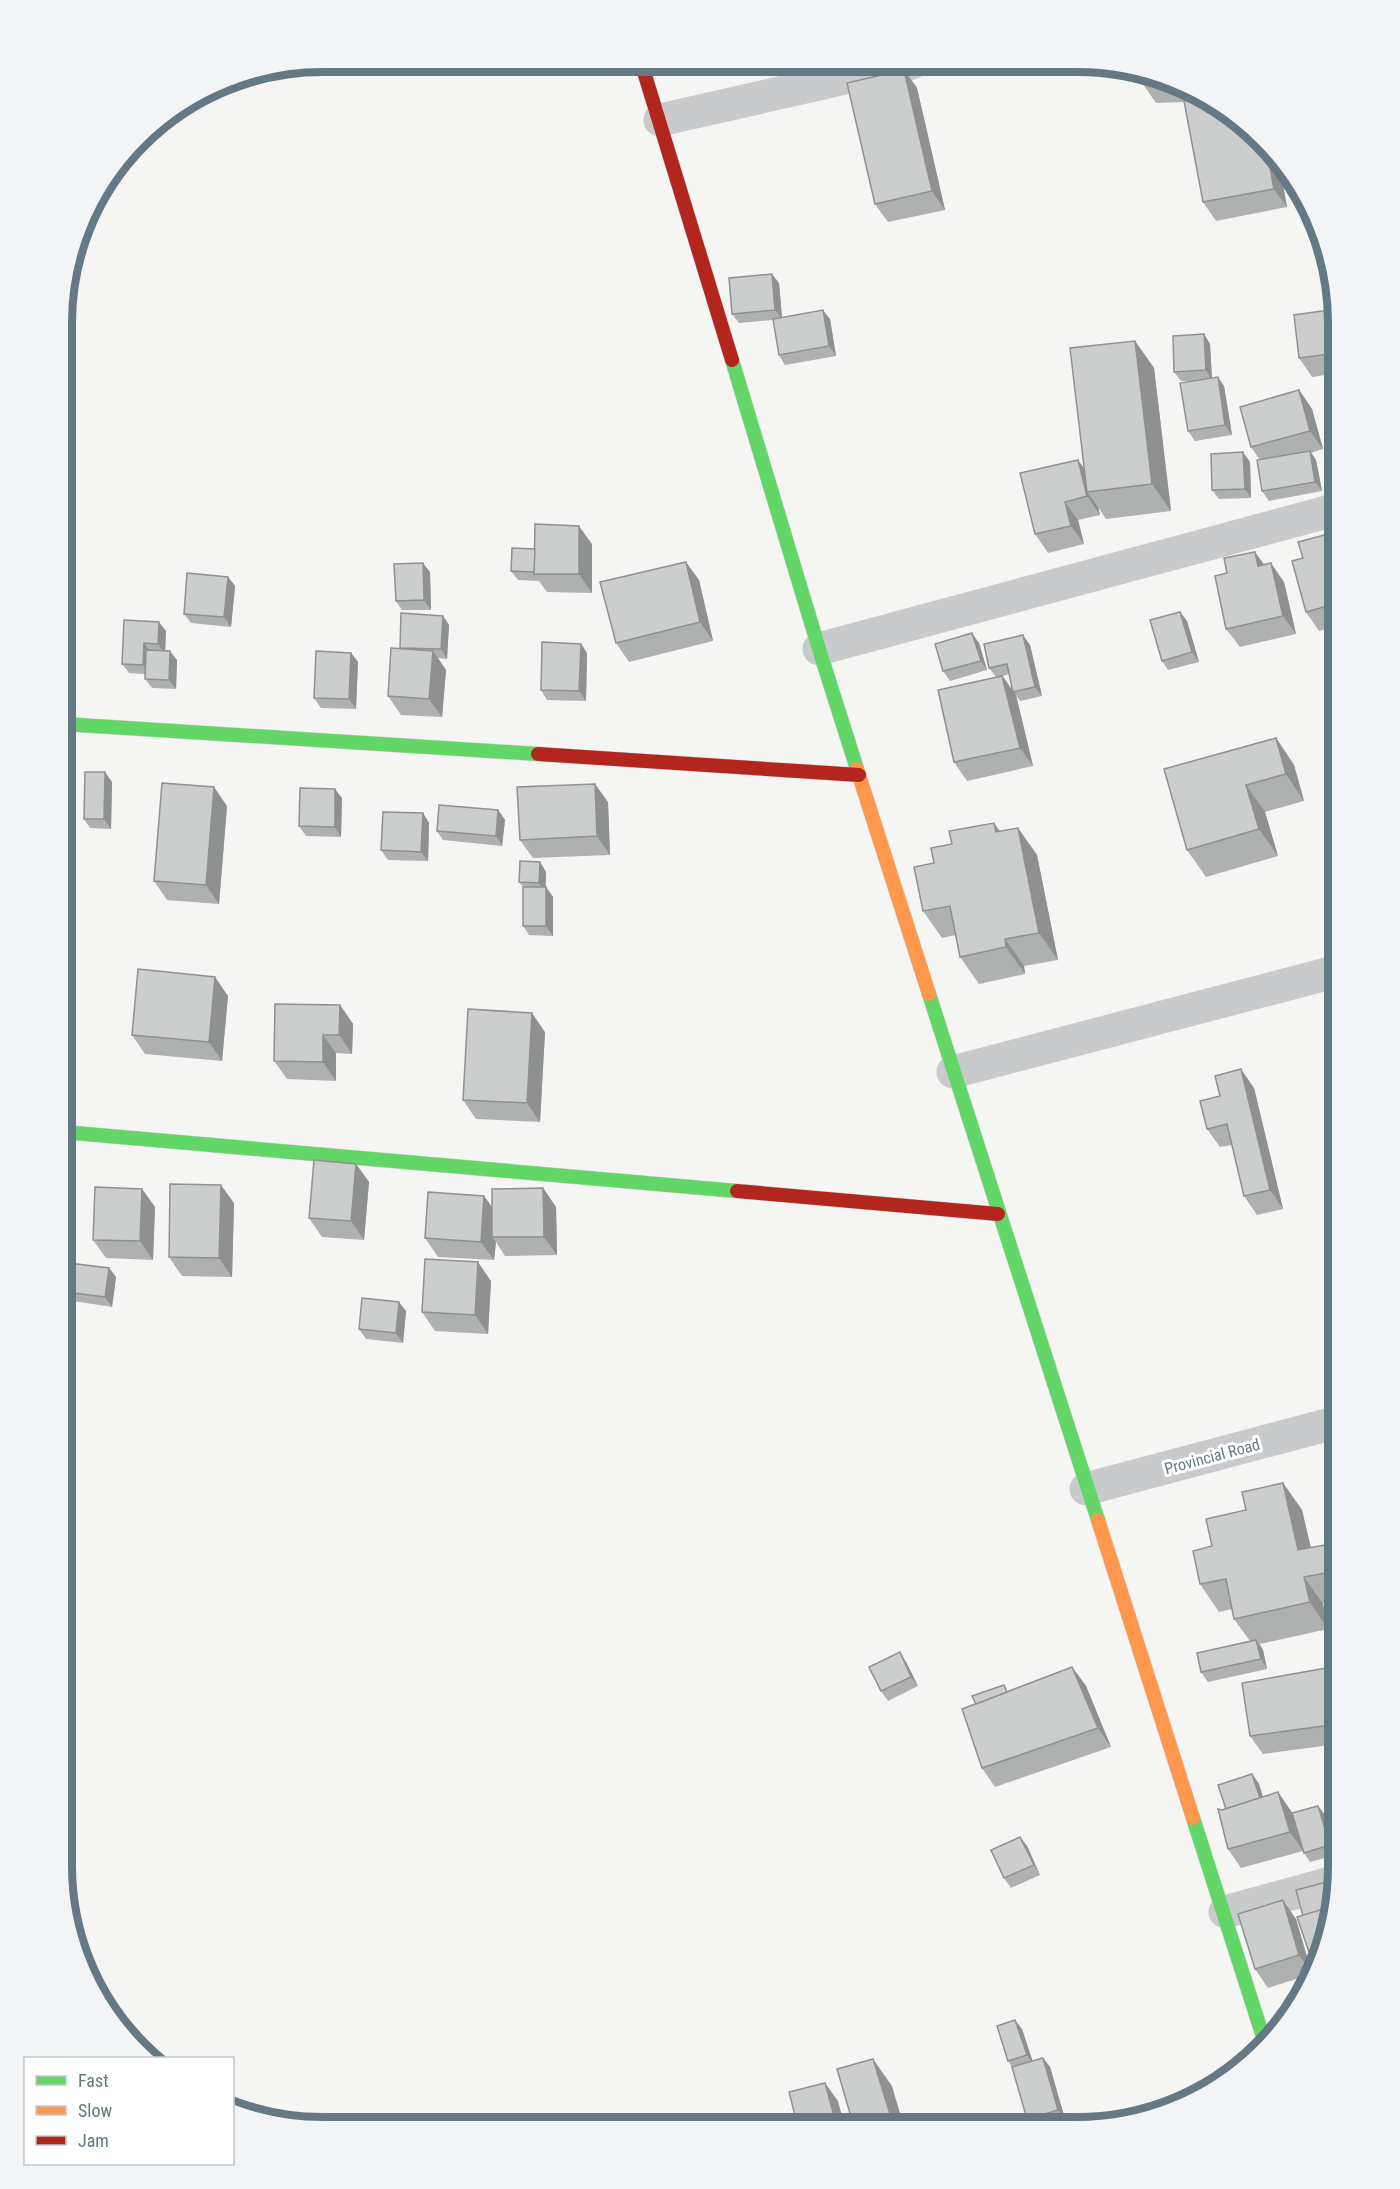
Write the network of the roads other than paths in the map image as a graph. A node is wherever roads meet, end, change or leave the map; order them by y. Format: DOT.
graph roads {
  1 [pos="644,72"];
  2 [pos="872,72"];
  3 [pos="660,120"];
  4 [pos="1328,512"];
  5 [pos="819,649"];
  6 [pos="72,725"];
  7 [pos="859,775"];
  8 [pos="1328,974"];
  9 [pos="953,1072"];
  10 [pos="72,1133"];
  11 [pos="998,1214"];
  12 [pos="1328,1425"];
  13 [pos="1086,1489"];
  14 [pos="1327,1884"];
  15 [pos="1225,1912"];
  16 [pos="1262,2035"];
  1 -- 3 [label="street"];
  2 -- 3 [label="street"];
  3 -- 5 [label="street"];
  4 -- 5 [label="street"];
  5 -- 7 [label="street"];
  6 -- 7 [label="street"];
  7 -- 9 [label="street"];
  8 -- 9 [label="street"];
  9 -- 11 [label="street"];
  10 -- 11 [label="street"];
  11 -- 13 [label="street"];
  12 -- 13 [label="street, Provincial Road"];
  13 -- 15 [label="street"];
  14 -- 15 [label="street"];
  15 -- 16 [label="street"];
}
